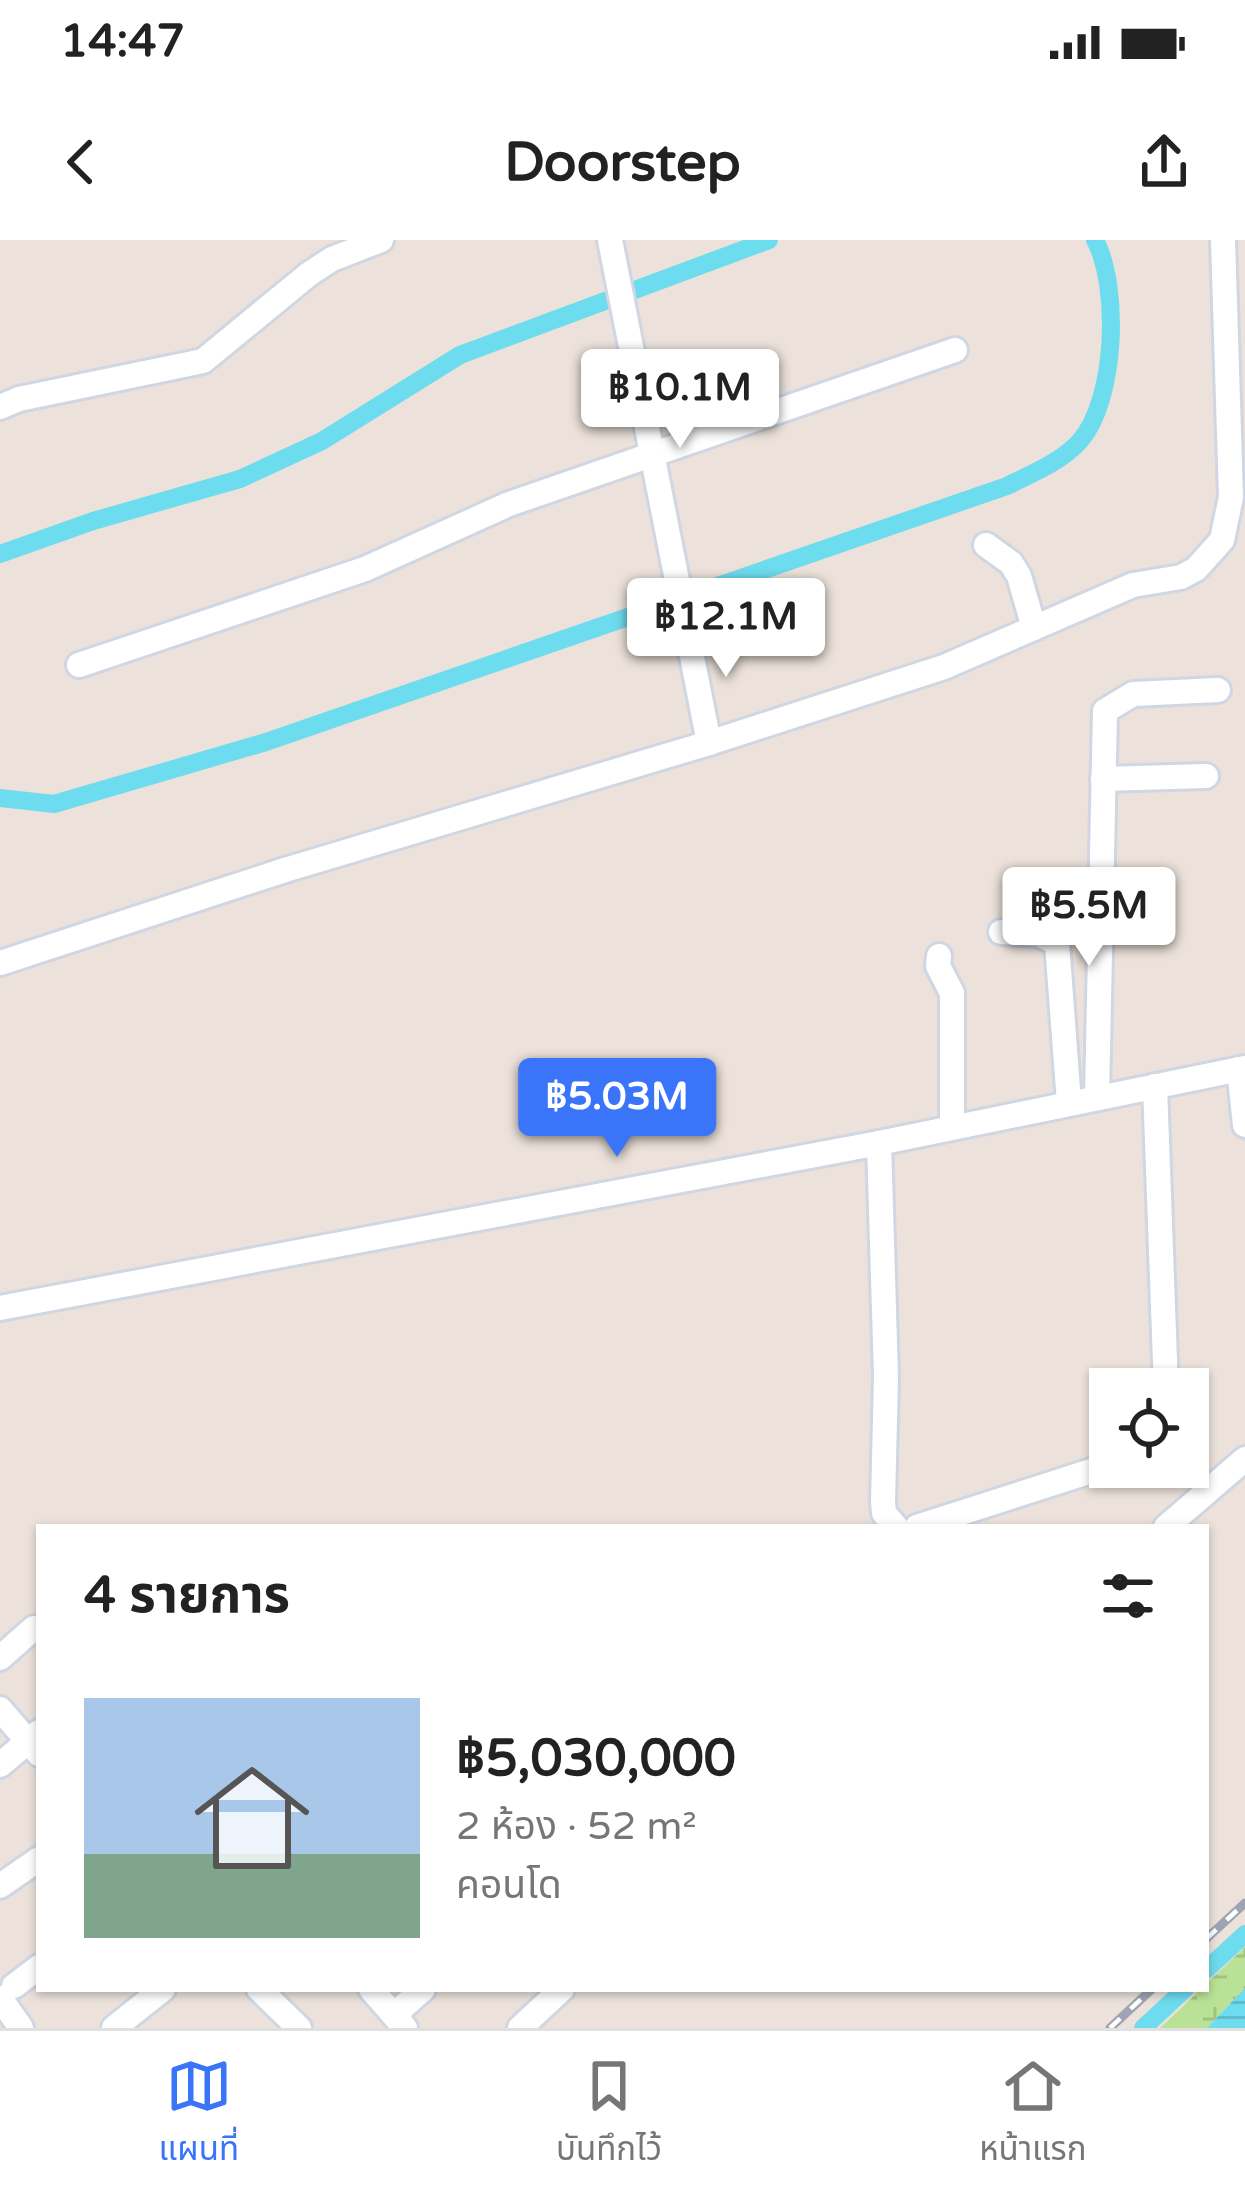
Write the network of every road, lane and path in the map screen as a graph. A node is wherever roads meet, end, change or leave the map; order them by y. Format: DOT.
graph roads {
  1 [pos="381,240"];
  2 [pos="610,240"];
  3 [pos="1223,240"];
  4 [pos="955,350"];
  5 [pos="0,407"];
  6 [pos="650,455"];
  7 [pos="986,545"];
  8 [pos="1034,628"];
  9 [pos="79,664"];
  10 [pos="1218,690"];
  11 [pos="709,743"];
  12 [pos="1206,776"];
  13 [pos="1103,778"];
  14 [pos="1001,932"];
  15 [pos="939,956"];
  16 [pos="0,963"];
  17 [pos="1242,1068"];
  18 [pos="1155,1086"];
  19 [pos="1097,1097"];
  20 [pos="1069,1102"];
  21 [pos="952,1125"];
  22 [pos="1245,1125"];
  23 [pos="879,1142"];
  24 [pos="0,1308"];
  25 [pos="1165,1368"];
  26 [pos="1245,1459"];
  27 [pos="1089,1472"];
  28 [pos="893,1524"];
  29 [pos="926,1524"];
  30 [pos="1169,1524"];
  31 [pos="34,1628"];
  32 [pos="0,1658"];
  33 [pos="0,1709"];
  34 [pos="36,1742"];
  35 [pos="0,1765"];
  36 [pos="36,1861"];
  37 [pos="0,1886"];
  38 [pos="36,1969"];
  39 [pos="7,1992"];
  40 [pos="159,1992"];
  41 [pos="262,1992"];
  42 [pos="374,1992"];
  43 [pos="420,1992"];
  44 [pos="559,1992"];
  45 [pos="291,2019"];
  46 [pos="399,2021"];
  47 [pos="21,2028"];
  48 [pos="114,2028"];
  49 [pos="261,2028"];
  50 [pos="520,2028"];
  1 -- 5 [label="street"];
  2 -- 6 [label="street"];
  3 -- 8 [label="street"];
  4 -- 6 [label="street"];
  6 -- 9 [label="street"];
  6 -- 11 [label="street"];
  7 -- 8 [label="street"];
  8 -- 11 [label="street"];
  10 -- 13 [label="street"];
  11 -- 16 [label="street"];
  12 -- 13 [label="street"];
  13 -- 19 [label="street"];
  14 -- 20 [label="street"];
  15 -- 21 [label="street"];
  17 -- 18 [label="street"];
  17 -- 22 [label="street"];
  18 -- 19 [label="street"];
  18 -- 25 [label="street"];
  19 -- 20 [label="street"];
  20 -- 21 [label="street"];
  21 -- 23 [label="street"];
  23 -- 24 [label="street"];
  23 -- 28 [label="street"];
  26 -- 30 [label="street"];
  27 -- 29 [label="street"];
  31 -- 32 [label="street"];
  33 -- 34 [label="street"];
  34 -- 35 [label="street"];
  36 -- 37 [label="street"];
  38 -- 39 [label="street"];
  39 -- 47 [label="street"];
  40 -- 48 [label="street"];
  41 -- 45 [label="street"];
  42 -- 46 [label="street"];
  43 -- 46 [label="street"];
  44 -- 50 [label="street"];
  45 -- 49 [label="street"];
}
